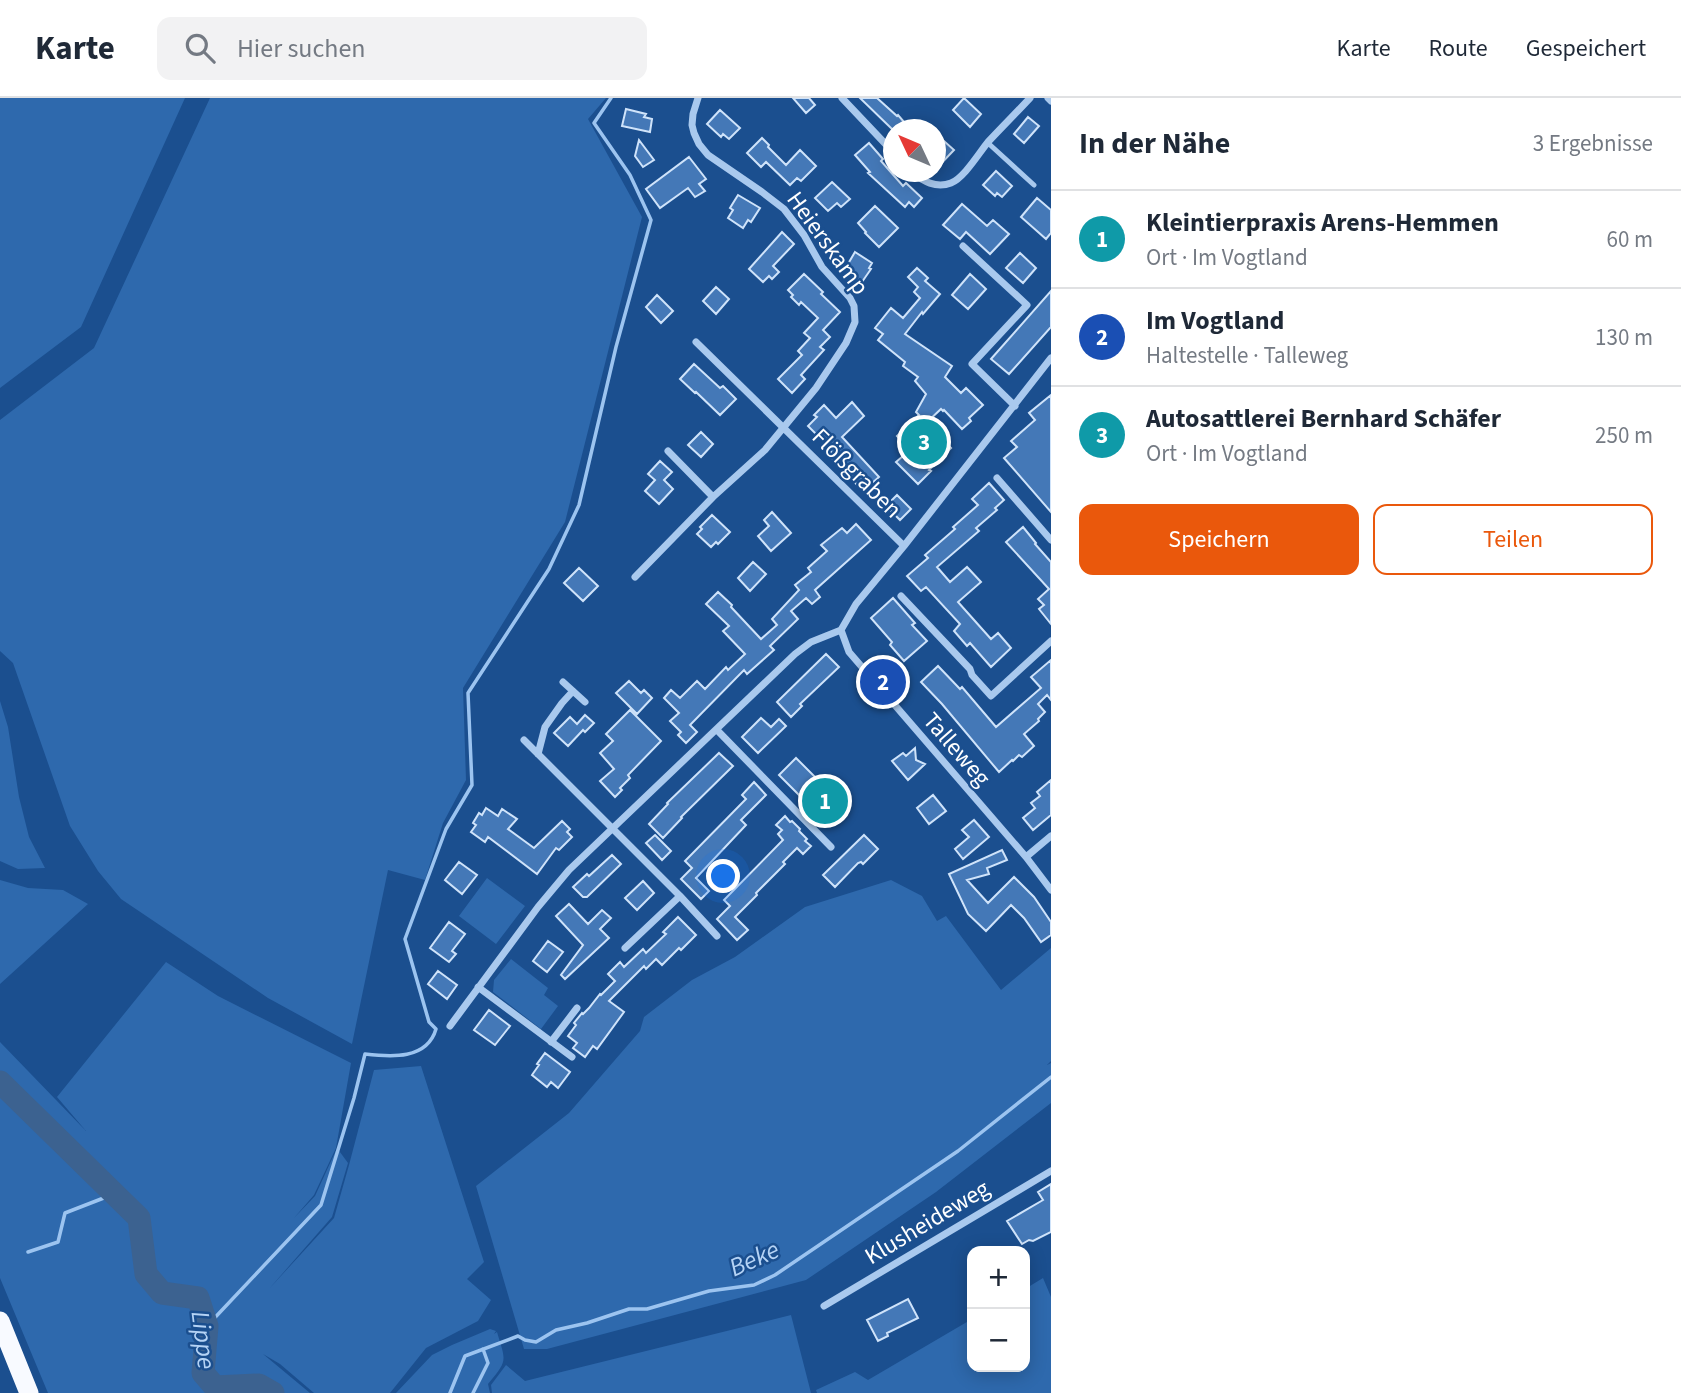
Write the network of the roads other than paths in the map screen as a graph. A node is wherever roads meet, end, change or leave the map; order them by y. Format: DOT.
graph roads {
  1 [pos="698,98"];
  2 [pos="842,98"];
  3 [pos="1030,98"];
  4 [pos="883,141"];
  5 [pos="988,143"];
  6 [pos="927,182"];
  7 [pos="1034,185"];
  8 [pos="963,246"];
  9 [pos="696,342"];
  10 [pos="1051,358"];
  11 [pos="1015,406"];
  12 [pos="784,428"];
  13 [pos="668,451"];
  14 [pos="997,478"];
  15 [pos="713,497"];
  16 [pos="1051,540"];
  17 [pos="904,546"];
  18 [pos="635,577"];
  19 [pos="901,596"];
  20 [pos="841,629"];
  21 [pos="1051,641"];
  22 [pos="563,682"];
  23 [pos="573,691"];
  24 [pos="585,702"];
  25 [pos="717,730"];
  26 [pos="524,740"];
  27 [pos="538,754"];
  28 [pos="614,829"];
  29 [pos="1051,836"];
  30 [pos="831,847"];
  31 [pos="1026,858"];
  32 [pos="1051,890"];
  33 [pos="680,896"];
  34 [pos="717,936"];
  35 [pos="625,948"];
  36 [pos="478,986"];
  37 [pos="577,1009"];
  38 [pos="450,1026"];
  39 [pos="551,1042"];
  40 [pos="572,1057"];
  41 [pos="1051,1171"];
  42 [pos="824,1306"];
  43 [pos="0,1321"];
  44 [pos="29,1393"];
  1 -- 12 [label="street, Heierskamp"];
  2 -- 4 [label="street"];
  3 -- 5 [label="street"];
  5 -- 6 [label="street"];
  5 -- 7 [label="lane"];
  8 -- 11 [label="street"];
  9 -- 12 [label="street, Flößgraben"];
  10 -- 11 [label="street"];
  11 -- 17 [label="street"];
  12 -- 15 [label="street, Flößgraben"];
  12 -- 17 [label="street, Flößgraben"];
  13 -- 15 [label="street"];
  14 -- 16 [label="street"];
  15 -- 18 [label="street, Flößgraben"];
  17 -- 20 [label="street"];
  19 -- 21 [label="street"];
  20 -- 25 [label="street"];
  20 -- 31 [label="street, Talleweg"];
  22 -- 23 [label="street"];
  23 -- 24 [label="street"];
  23 -- 27 [label="street"];
  25 -- 28 [label="street"];
  25 -- 30 [label="street"];
  26 -- 27 [label="street"];
  27 -- 28 [label="street"];
  28 -- 33 [label="street"];
  28 -- 36 [label="street"];
  29 -- 31 [label="street"];
  31 -- 32 [label="street, Talleweg"];
  33 -- 34 [label="street"];
  33 -- 35 [label="street"];
  36 -- 38 [label="street"];
  36 -- 39 [label="street"];
  37 -- 39 [label="street"];
  39 -- 40 [label="street"];
  41 -- 42 [label="street, Klusheideweg"];
  43 -- 44 [label="highway"];
}
